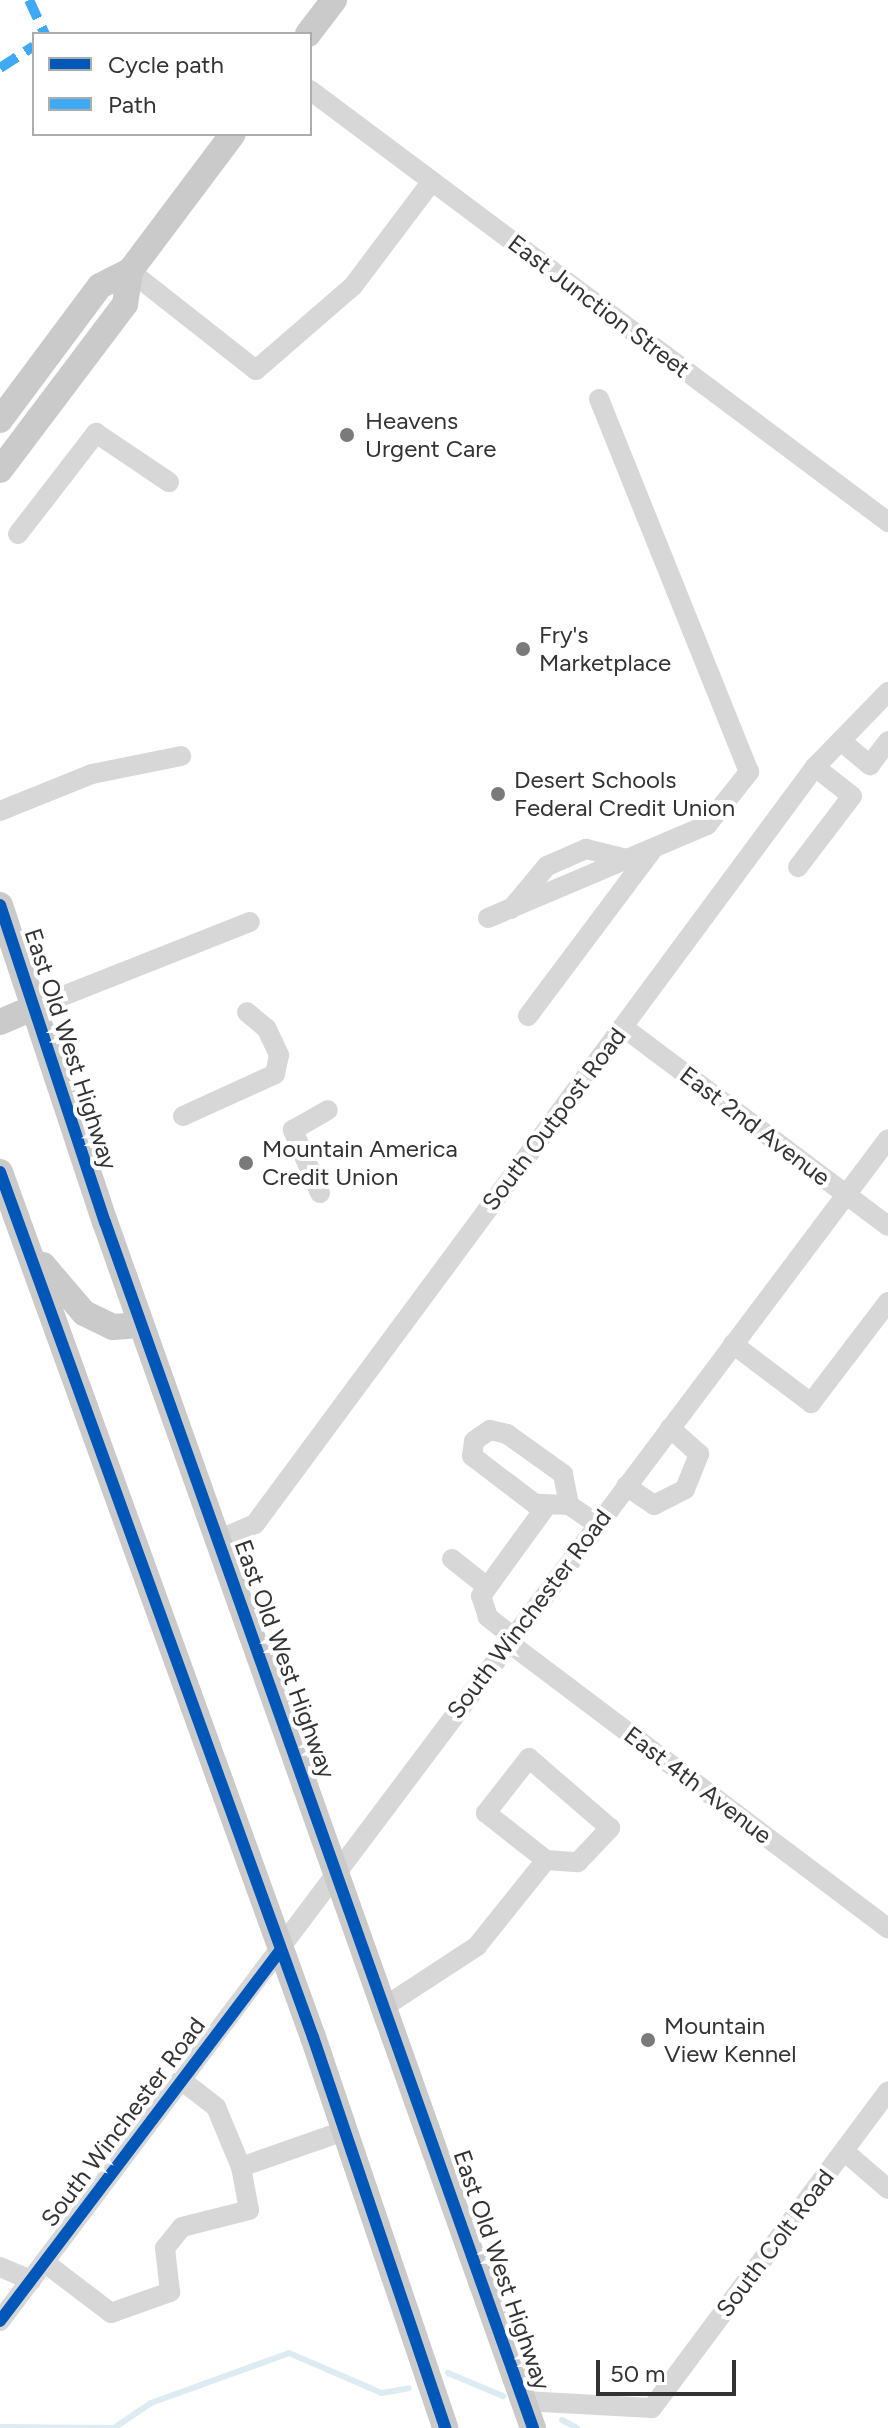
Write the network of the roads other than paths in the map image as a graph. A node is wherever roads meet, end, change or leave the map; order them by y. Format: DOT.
graph roads {
  1 [pos="334,0"];
  2 [pos="310,32"];
  3 [pos="312,91"];
  4 [pos="231,136"];
  5 [pos="432,181"];
  6 [pos="130,271"];
  7 [pos="599,399"];
  8 [pos="0,420"];
  9 [pos="0,470"];
  10 [pos="169,482"];
  11 [pos="888,522"];
  12 [pos="18,534"];
  13 [pos="888,692"];
  14 [pos="841,741"];
  15 [pos="888,741"];
  16 [pos="181,756"];
  17 [pos="815,767"];
  18 [pos="0,811"];
  19 [pos="655,847"];
  20 [pos="798,867"];
  21 [pos="0,905"];
  22 [pos="488,918"];
  23 [pos="250,922"];
  24 [pos="35,1007"];
  25 [pos="247,1012"];
  26 [pos="528,1016"];
  27 [pos="0,1022"];
  28 [pos="623,1027"];
  29 [pos="328,1110"];
  30 [pos="183,1116"];
  31 [pos="888,1139"];
  32 [pos="0,1172"];
  33 [pos="320,1193"];
  34 [pos="846,1195"];
  35 [pos="17,1220"];
  36 [pos="888,1226"];
  37 [pos="888,1302"];
  38 [pos="141,1325"];
  39 [pos="733,1344"];
  40 [pos="670,1428"];
  41 [pos="626,1486"];
  42 [pos="569,1505"];
  43 [pos="545,1508"];
  44 [pos="597,1524"];
  45 [pos="218,1540"];
  46 [pos="452,1559"];
  47 [pos="486,1586"];
  48 [pos="510,1639"];
  49 [pos="546,1860"];
  50 [pos="340,1870"];
  51 [pos="888,1928"];
  52 [pos="281,1950"];
  53 [pos="387,2005"];
  54 [pos="181,2080"];
  55 [pos="888,2091"];
  56 [pos="344,2131"];
  57 [pos="844,2151"];
  58 [pos="241,2167"];
  59 [pos="888,2189"];
  60 [pos="44,2262"];
  61 [pos="0,2267"];
  62 [pos="31,2280"];
  63 [pos="0,2321"];
  64 [pos="524,2401"];
  65 [pos="445,2428"];
  66 [pos="533,2428"];
  1 -- 2 [label="main road"];
  3 -- 5 [label="street, East Junction Street"];
  4 -- 6 [label="main road"];
  5 -- 6 [label="street"];
  5 -- 11 [label="street, East Junction Street"];
  6 -- 8 [label="main road"];
  6 -- 9 [label="main road"];
  7 -- 19 [label="street"];
  10 -- 12 [label="street"];
  13 -- 14 [label="street, South Outpost Road"];
  14 -- 15 [label="street"];
  14 -- 17 [label="street, South Outpost Road"];
  16 -- 18 [label="street"];
  17 -- 20 [label="street"];
  17 -- 28 [label="street, South Outpost Road"];
  19 -- 22 [label="street"];
  19 -- 26 [label="street"];
  21 -- 24 [label="main road, East Old West Highway"];
  23 -- 24 [label="street"];
  24 -- 27 [label="main road"];
  24 -- 38 [label="main road, East Old West Highway"];
  25 -- 30 [label="street"];
  28 -- 34 [label="street, East 2nd Avenue"];
  28 -- 45 [label="street, South Outpost Road"];
  29 -- 33 [label="street"];
  31 -- 34 [label="street, South Winchester Road"];
  32 -- 35 [label="main road"];
  34 -- 36 [label="street, East 2nd Avenue"];
  34 -- 39 [label="street, South Winchester Road"];
  35 -- 38 [label="main road"];
  35 -- 52 [label="main road"];
  37 -- 39 [label="street"];
  38 -- 45 [label="main road, East Old West Highway"];
  39 -- 40 [label="street, South Winchester Road"];
  40 -- 41 [label="street, South Winchester Road"];
  40 -- 41 [label="street"];
  41 -- 44 [label="street, South Winchester Road"];
  42 -- 43 [label="street"];
  42 -- 43 [label="street"];
  42 -- 44 [label="street"];
  43 -- 47 [label="street"];
  44 -- 48 [label="street, South Winchester Road"];
  45 -- 50 [label="main road, East Old West Highway"];
  46 -- 47 [label="street"];
  47 -- 48 [label="street, East 4th Avenue"];
  48 -- 50 [label="street, South Winchester Road"];
  48 -- 51 [label="street, East 4th Avenue"];
  49 -- 49 [label="street"];
  49 -- 53 [label="street"];
  50 -- 52 [label="street, South Winchester Road"];
  50 -- 53 [label="main road, East Old West Highway"];
  52 -- 54 [label="street, South Winchester Road"];
  52 -- 56 [label="main road"];
  53 -- 64 [label="main road, East Old West Highway"];
  54 -- 58 [label="street"];
  54 -- 60 [label="street, South Winchester Road"];
  55 -- 57 [label="street, South Colt Road"];
  56 -- 58 [label="street"];
  56 -- 65 [label="main road"];
  57 -- 59 [label="street"];
  57 -- 64 [label="street, South Colt Road"];
  58 -- 60 [label="street"];
  60 -- 62 [label="street, South Winchester Road"];
  61 -- 62 [label="street"];
  62 -- 63 [label="street, South Winchester Road"];
  64 -- 66 [label="main road, East Old West Highway"];
}
